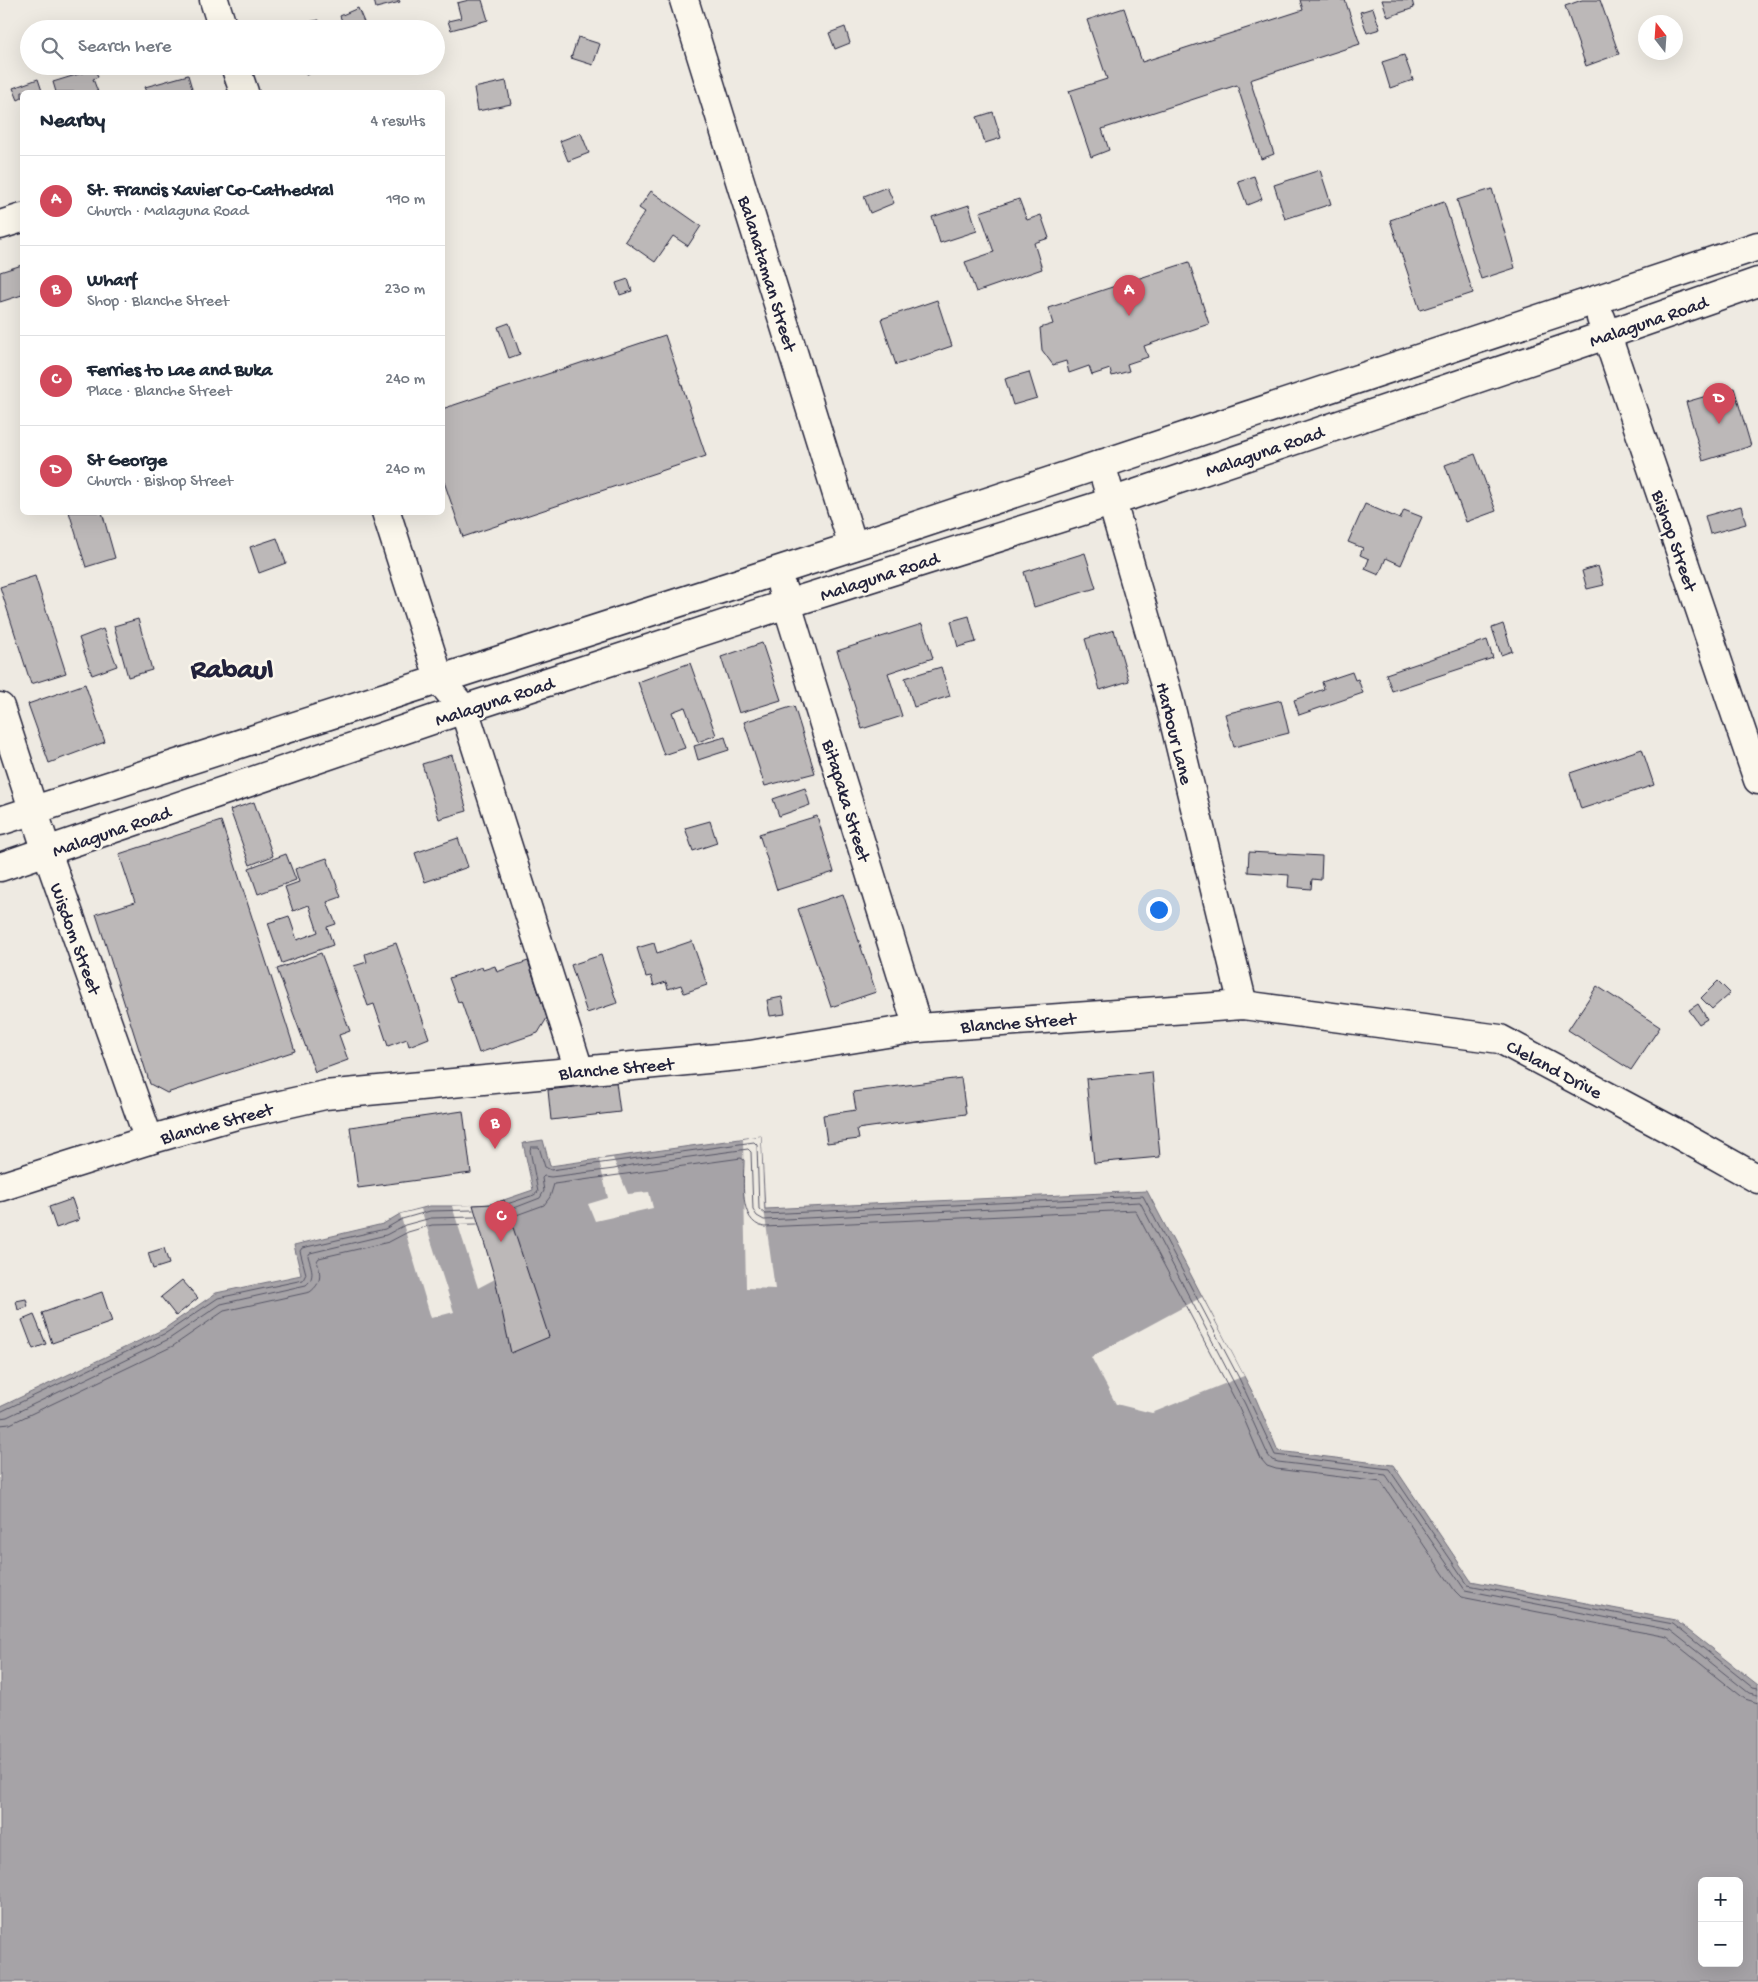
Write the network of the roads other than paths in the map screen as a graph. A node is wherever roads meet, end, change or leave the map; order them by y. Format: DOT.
graph roads {
  1 [pos="214,0"];
  2 [pos="684,0"];
  3 [pos="220,20"];
  4 [pos="238,75"];
  5 [pos="243,90"];
  6 [pos="20,219"];
  7 [pos="0,225"];
  8 [pos="1746,250"];
  9 [pos="1754,288"];
  10 [pos="1595,300"];
  11 [pos="1606,335"];
  12 [pos="1101,464"];
  13 [pos="1111,502"];
  14 [pos="387,515"];
  15 [pos="853,546"];
  16 [pos="776,571"];
  17 [pos="787,604"];
  18 [pos="440,681"];
  19 [pos="0,707"];
  20 [pos="464,709"];
  21 [pos="1758,780"];
  22 [pos="34,809"];
  23 [pos="0,821"];
  24 [pos="47,852"];
  25 [pos="0,867"];
  26 [pos="1242,1005"];
  27 [pos="918,1028"];
  28 [pos="579,1070"];
  29 [pos="149,1140"];
  30 [pos="1758,1179"];
  31 [pos="0,1187"];
  1 -- 3 [label="street"];
  2 -- 15 [label="street, Balanataman Street"];
  4 -- 5 [label="street"];
  6 -- 7 [label="street"];
  8 -- 9 [label="street"];
  8 -- 10 [label="street, Malaguna Road"];
  9 -- 11 [label="street, Malaguna Road"];
  10 -- 11 [label="street, Bishop Street"];
  10 -- 12 [label="street, Malaguna Road"];
  11 -- 13 [label="street, Malaguna Road"];
  11 -- 21 [label="street, Bishop Street"];
  12 -- 13 [label="street, Harbour Lane"];
  12 -- 15 [label="street, Malaguna Road"];
  13 -- 17 [label="street, Malaguna Road"];
  13 -- 26 [label="street, Harbour Lane"];
  14 -- 18 [label="street"];
  15 -- 16 [label="street, Malaguna Road"];
  16 -- 17 [label="street, Bitapaka Street"];
  16 -- 18 [label="street, Malaguna Road"];
  17 -- 20 [label="street, Malaguna Road"];
  17 -- 27 [label="street, Bitapaka Street"];
  18 -- 20 [label="street"];
  18 -- 22 [label="street, Malaguna Road"];
  19 -- 22 [label="street, Wisdom Street"];
  20 -- 24 [label="street, Malaguna Road"];
  20 -- 28 [label="street"];
  22 -- 23 [label="street, Malaguna Road"];
  22 -- 24 [label="street, Wisdom Street"];
  24 -- 25 [label="street, Malaguna Road"];
  24 -- 29 [label="street, Wisdom Street"];
  26 -- 27 [label="street, Blanche Street"];
  26 -- 30 [label="street, Cleland Drive"];
  27 -- 28 [label="street, Blanche Street"];
  28 -- 29 [label="street, Blanche Street"];
  29 -- 31 [label="street, Blanche Street"];
}
